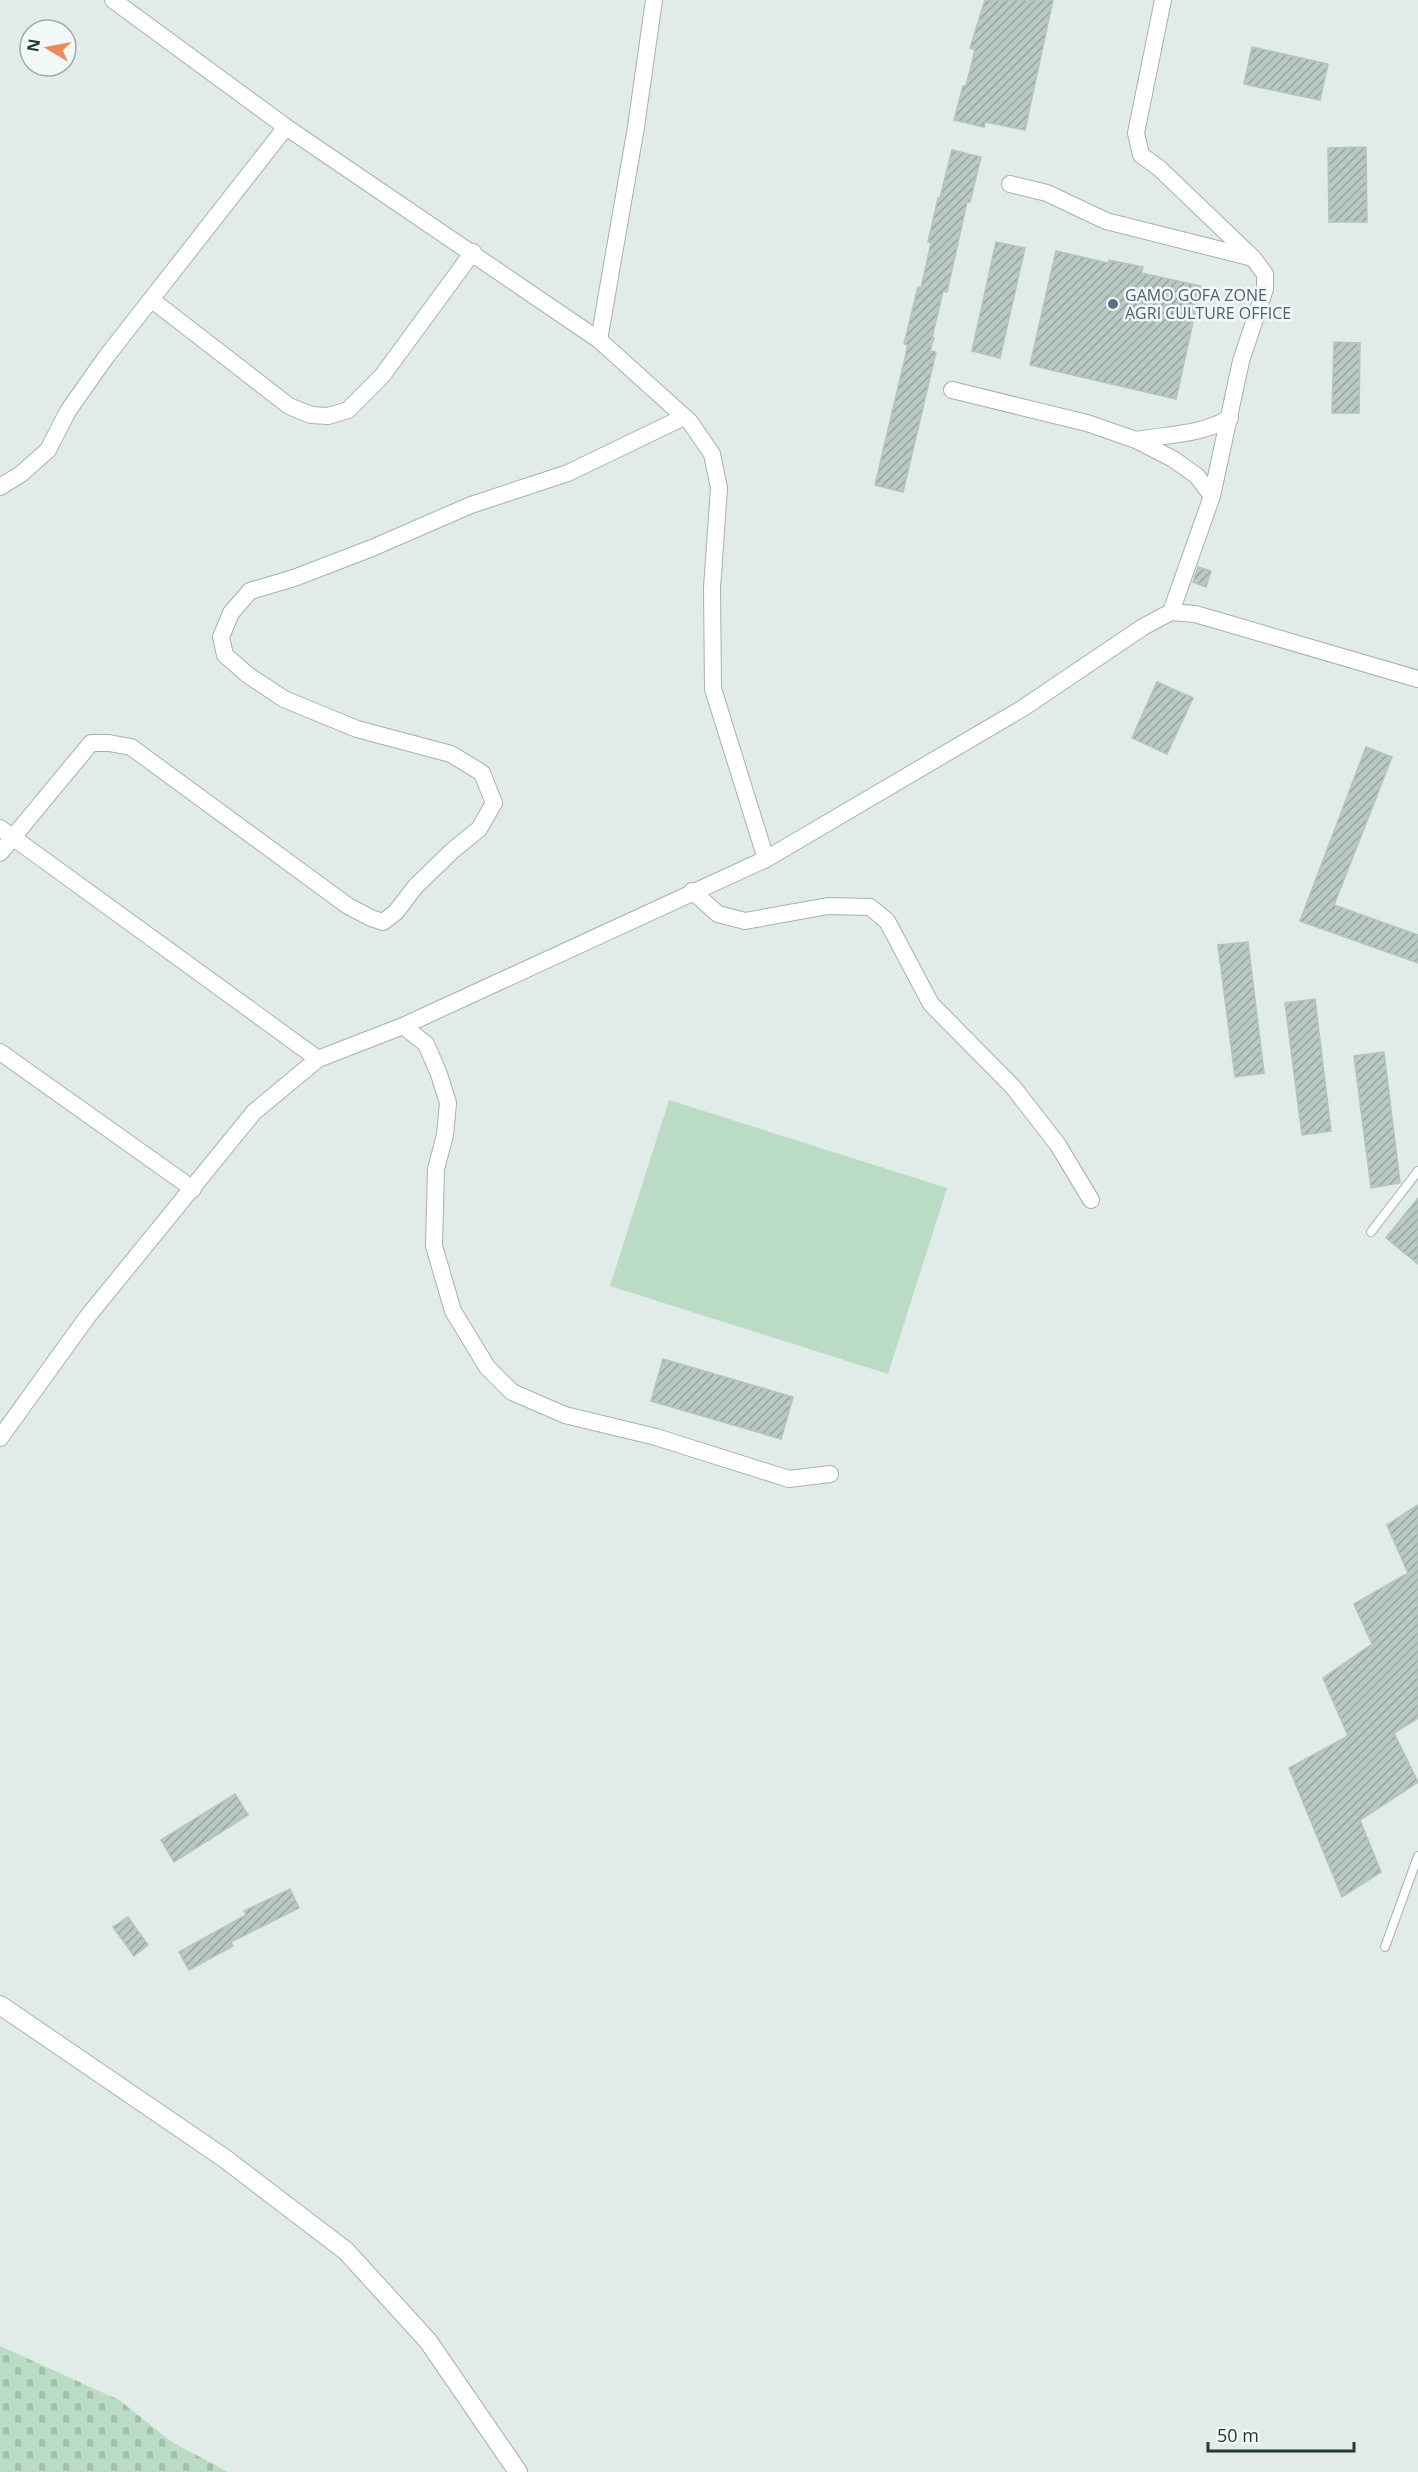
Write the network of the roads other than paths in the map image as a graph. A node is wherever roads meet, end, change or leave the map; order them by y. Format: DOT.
graph roads {
  1 [pos="113,0"];
  2 [pos="654,0"];
  3 [pos="1163,0"];
  4 [pos="286,127"];
  5 [pos="1010,184"];
  6 [pos="473,252"];
  7 [pos="1253,258"];
  8 [pos="152,300"];
  9 [pos="599,340"];
  10 [pos="952,390"];
  11 [pos="684,417"];
  12 [pos="1230,418"];
  13 [pos="1136,440"];
  14 [pos="0,487"];
  15 [pos="1212,496"];
  16 [pos="1171,612"];
  17 [pos="1418,679"];
  18 [pos="6,833"];
  19 [pos="0,853"];
  20 [pos="766,859"];
  21 [pos="692,891"];
  22 [pos="403,1026"];
  23 [pos="0,1052"];
  24 [pos="318,1059"];
  25 [pos="1418,1171"];
  26 [pos="193,1189"];
  27 [pos="1091,1200"];
  28 [pos="1371,1232"];
  29 [pos="0,1438"];
  30 [pos="830,1474"];
  31 [pos="1418,1856"];
  32 [pos="1385,1947"];
  33 [pos="0,2005"];
  34 [pos="518,2472"];
  1 -- 4 [label="street"];
  2 -- 9 [label="street"];
  3 -- 7 [label="street"];
  4 -- 6 [label="street"];
  4 -- 8 [label="street"];
  5 -- 7 [label="street"];
  6 -- 8 [label="street"];
  6 -- 9 [label="street"];
  7 -- 12 [label="street"];
  8 -- 14 [label="street"];
  9 -- 11 [label="street"];
  10 -- 13 [label="street"];
  11 -- 18 [label="street"];
  11 -- 20 [label="street"];
  12 -- 13 [label="street"];
  12 -- 15 [label="street"];
  13 -- 15 [label="street"];
  15 -- 16 [label="street"];
  16 -- 17 [label="street"];
  16 -- 20 [label="street"];
  18 -- 19 [label="street"];
  18 -- 24 [label="street"];
  20 -- 21 [label="street"];
  21 -- 22 [label="street"];
  21 -- 27 [label="street"];
  22 -- 24 [label="street"];
  22 -- 30 [label="street"];
  23 -- 26 [label="street"];
  24 -- 26 [label="street"];
  25 -- 28 [label="lane"];
  26 -- 29 [label="street"];
  31 -- 32 [label="lane"];
  33 -- 34 [label="street"];
}
